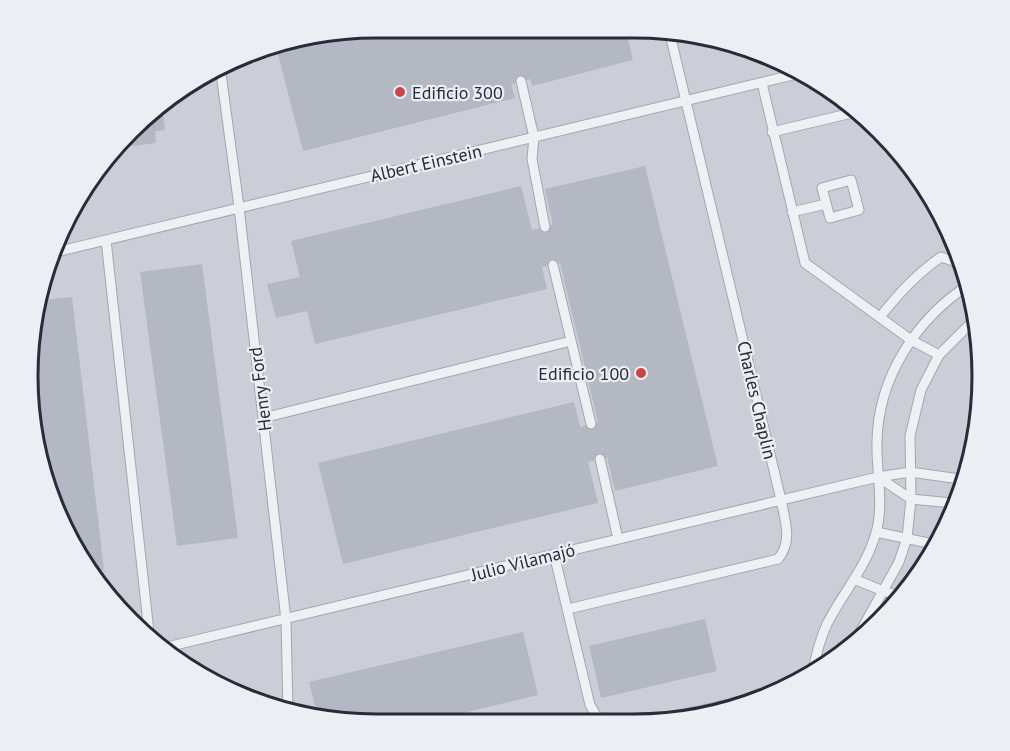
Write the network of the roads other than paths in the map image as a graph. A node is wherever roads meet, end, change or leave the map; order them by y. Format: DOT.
graph roads {
  1 [pos="671,39"];
  2 [pos="221,75"];
  3 [pos="791,76"];
  4 [pos="521,81"];
  5 [pos="762,83"];
  6 [pos="686,101"];
  7 [pos="848,114"];
  8 [pos="772,132"];
  9 [pos="534,137"];
  10 [pos="826,204"];
  11 [pos="239,207"];
  12 [pos="792,212"];
  13 [pos="545,227"];
  14 [pos="106,240"];
  15 [pos="61,251"];
  16 [pos="953,261"];
  17 [pos="553,265"];
  18 [pos="962,291"];
  19 [pos="880,317"];
  20 [pos="969,326"];
  21 [pos="911,340"];
  22 [pos="571,341"];
  23 [pos="939,355"];
  24 [pos="263,418"];
  25 [pos="591,424"];
  26 [pos="600,459"];
  27 [pos="910,472"];
  28 [pos="878,477"];
  29 [pos="957,479"];
  30 [pos="911,499"];
  31 [pos="781,500"];
  32 [pos="948,503"];
  33 [pos="876,532"];
  34 [pos="907,538"];
  35 [pos="618,539"];
  36 [pos="928,543"];
  37 [pos="554,554"];
  38 [pos="855,579"];
  39 [pos="884,591"];
  40 [pos="893,593"];
  41 [pos="568,609"];
  42 [pos="286,620"];
  43 [pos="866,622"];
  44 [pos="148,626"];
  45 [pos="172,646"];
  46 [pos="815,661"];
  47 [pos="288,702"];
  48 [pos="595,714"];
  1 -- 6 [label="lane, Charles Chaplin"];
  2 -- 11 [label="lane, Henry Ford"];
  3 -- 5 [label="lane, Albert Einstein"];
  4 -- 9 [label="lane"];
  5 -- 6 [label="lane, Albert Einstein"];
  5 -- 8 [label="lane"];
  6 -- 9 [label="lane, Albert Einstein"];
  6 -- 31 [label="lane, Charles Chaplin"];
  7 -- 8 [label="lane"];
  8 -- 12 [label="lane"];
  9 -- 11 [label="lane, Albert Einstein"];
  9 -- 13 [label="lane"];
  10 -- 10 [label="lane"];
  10 -- 12 [label="lane"];
  11 -- 14 [label="lane, Albert Einstein"];
  11 -- 24 [label="lane, Henry Ford"];
  12 -- 19 [label="lane"];
  14 -- 15 [label="lane, Albert Einstein"];
  14 -- 44 [label="lane"];
  16 -- 19 [label="lane"];
  17 -- 22 [label="lane"];
  18 -- 21 [label="lane"];
  19 -- 21 [label="lane"];
  20 -- 23 [label="lane"];
  21 -- 23 [label="lane"];
  21 -- 28 [label="lane"];
  22 -- 24 [label="lane"];
  22 -- 25 [label="lane"];
  23 -- 27 [label="lane"];
  24 -- 42 [label="lane, Henry Ford"];
  26 -- 35 [label="lane"];
  27 -- 28 [label="lane, Julio Vilamajó"];
  27 -- 29 [label="lane, Julio Vilamajó"];
  27 -- 30 [label="lane"];
  28 -- 30 [label="lane"];
  28 -- 31 [label="lane, Julio Vilamajó"];
  28 -- 33 [label="lane"];
  30 -- 32 [label="lane"];
  30 -- 34 [label="lane"];
  31 -- 35 [label="lane, Julio Vilamajó"];
  31 -- 41 [label="lane, Charles Chaplin"];
  33 -- 34 [label="lane"];
  33 -- 38 [label="lane"];
  34 -- 36 [label="lane"];
  34 -- 39 [label="lane"];
  35 -- 37 [label="lane, Julio Vilamajó"];
  37 -- 41 [label="lane"];
  37 -- 42 [label="lane, Julio Vilamajó"];
  38 -- 39 [label="lane"];
  38 -- 46 [label="lane"];
  39 -- 40 [label="lane"];
  39 -- 43 [label="lane"];
  41 -- 48 [label="lane"];
  42 -- 45 [label="lane, Julio Vilamajó"];
  42 -- 47 [label="lane, Henry Ford"];
}
